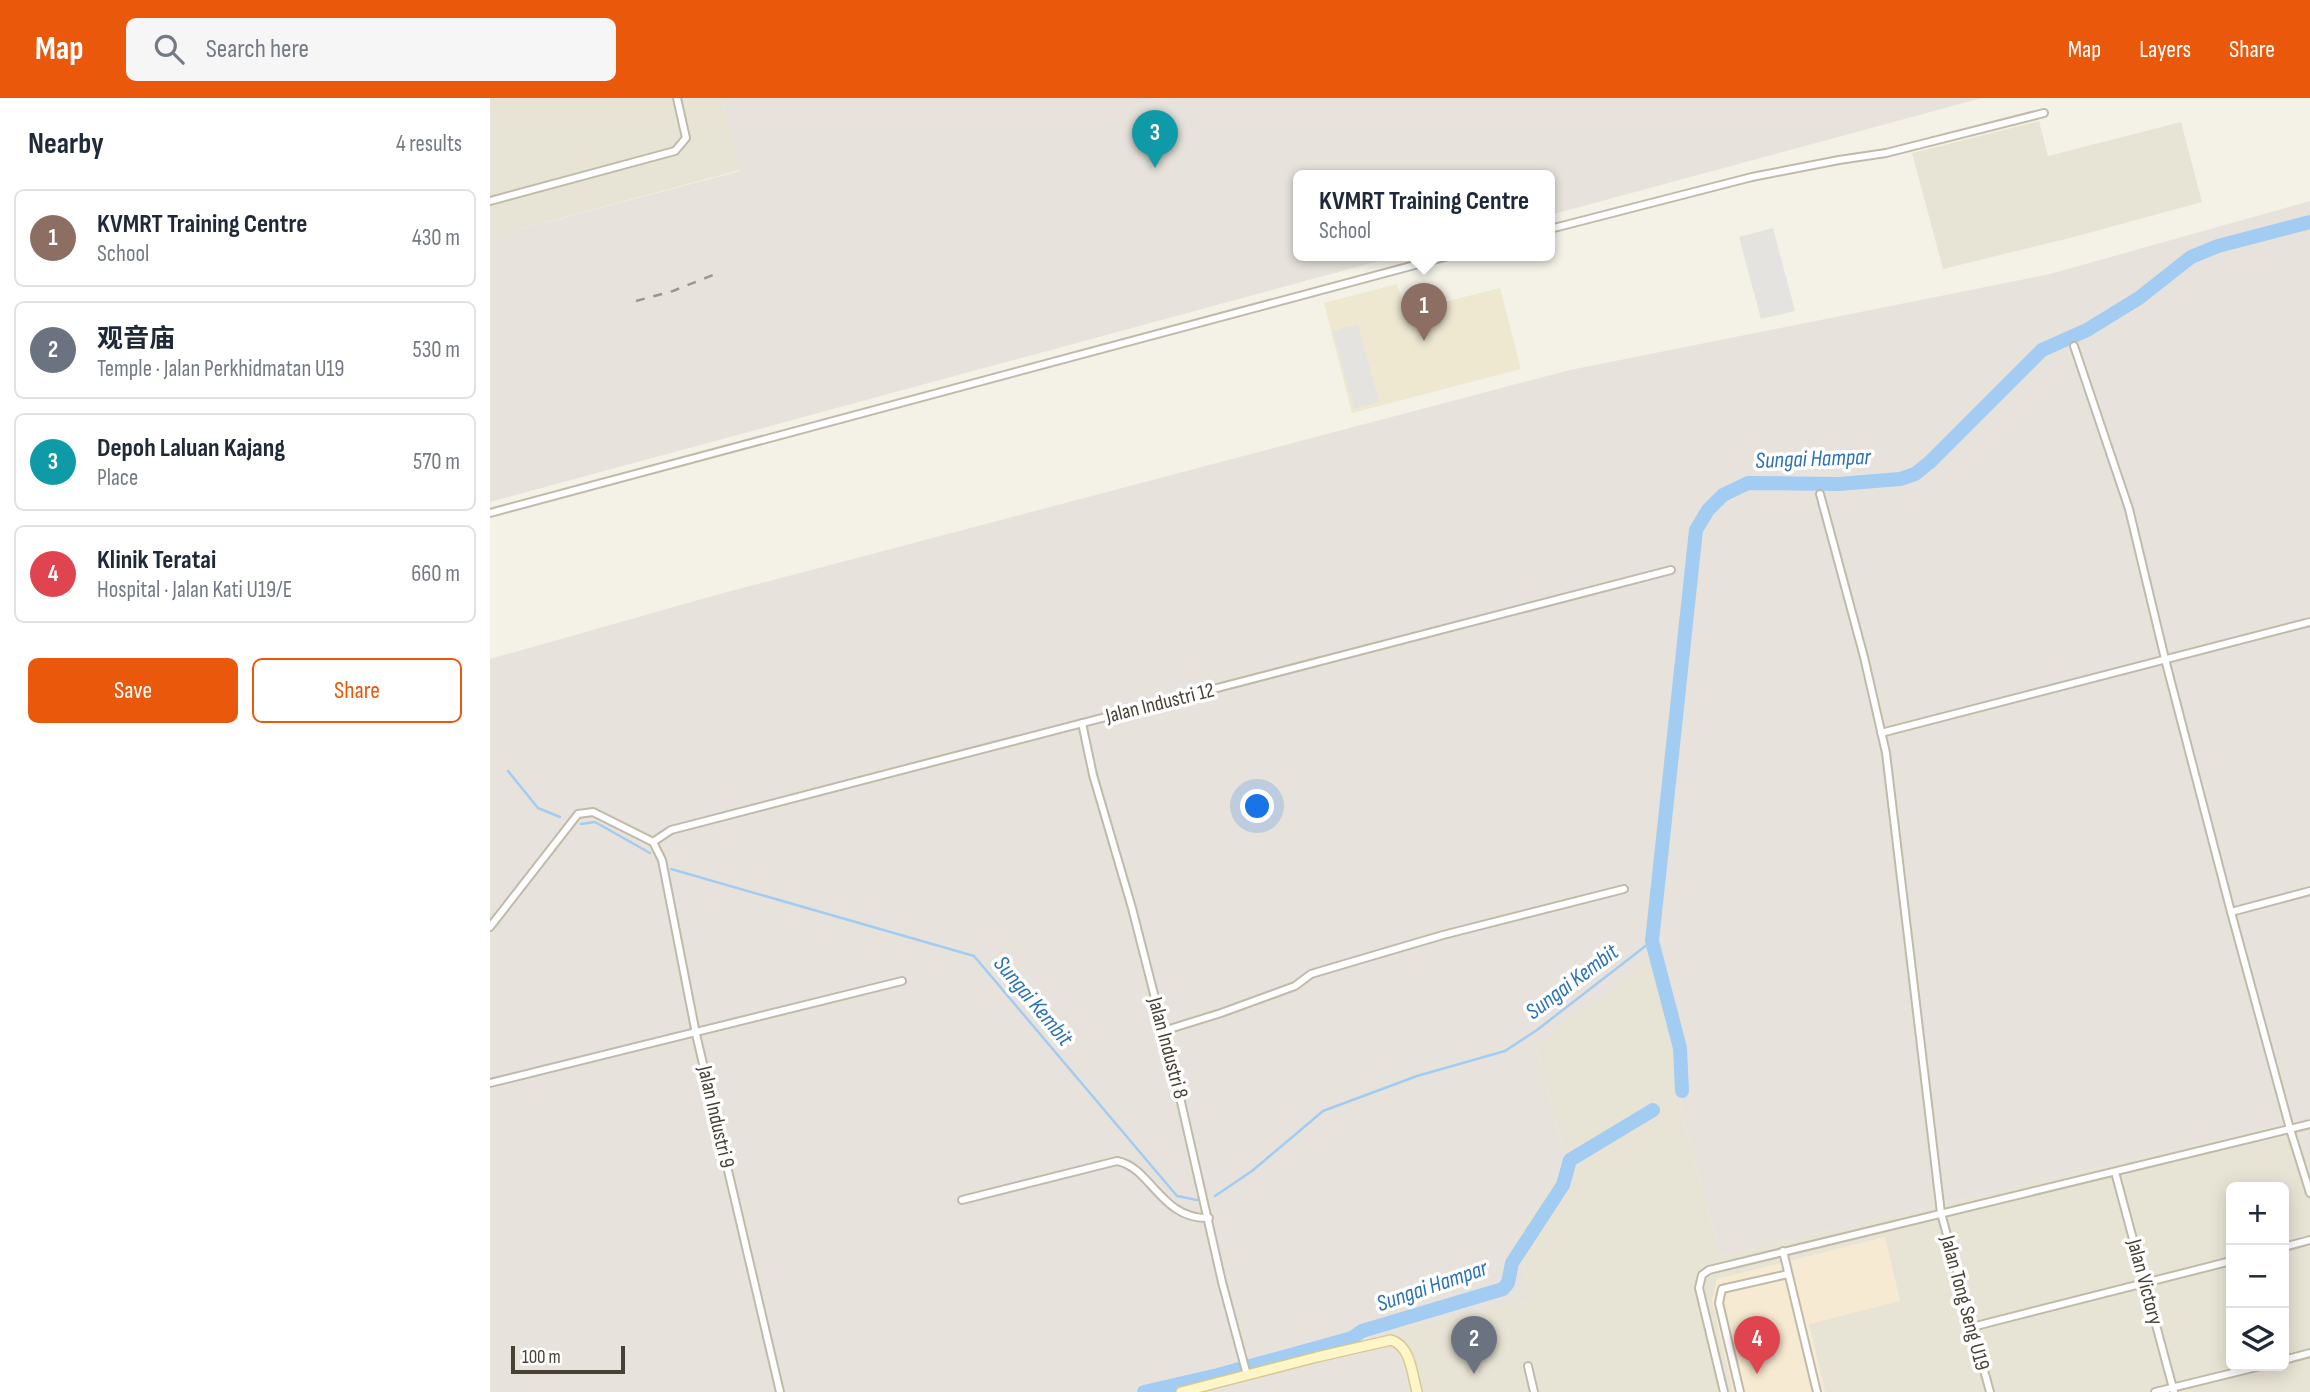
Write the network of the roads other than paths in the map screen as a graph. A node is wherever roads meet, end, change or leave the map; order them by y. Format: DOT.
graph roads {
  1 [pos="677,98"];
  2 [pos="2044,113"];
  3 [pos="490,201"];
  4 [pos="1555,228"];
  5 [pos="1430,261"];
  6 [pos="2074,346"];
  7 [pos="1820,494"];
  8 [pos="490,513"];
  9 [pos="1671,570"];
  10 [pos="2310,622"];
  11 [pos="2165,659"];
  12 [pos="1082,723"];
  13 [pos="1881,733"];
  14 [pos="653,842"];
  15 [pos="1624,889"];
  16 [pos="2310,891"];
  17 [pos="2231,912"];
  18 [pos="490,927"];
  19 [pos="902,981"];
  20 [pos="1163,1031"];
  21 [pos="696,1034"];
  22 [pos="490,1083"];
  23 [pos="2310,1125"];
  24 [pos="2290,1129"];
  25 [pos="2115,1172"];
  26 [pos="2310,1193"];
  27 [pos="962,1200"];
  28 [pos="1941,1213"];
  29 [pos="1209,1219"];
  30 [pos="2310,1240"];
  31 [pos="2289,1246"];
  32 [pos="1783,1251"];
  33 [pos="2226,1262"];
  34 [pos="1788,1273"];
  35 [pos="2145,1283"];
  36 [pos="1972,1327"];
  37 [pos="2310,1353"];
  38 [pos="2289,1359"];
  39 [pos="1528,1366"];
  40 [pos="2243,1371"];
  41 [pos="1246,1374"];
  42 [pos="2174,1390"];
  43 [pos="780,1392"];
  44 [pos="1181,1392"];
  45 [pos="1417,1392"];
  46 [pos="1534,1392"];
  47 [pos="1724,1392"];
  48 [pos="1740,1392"];
  49 [pos="1817,1392"];
  50 [pos="1990,1392"];
  51 [pos="2155,1392"];
  1 -- 3 [label="street"];
  2 -- 4 [label="street"];
  5 -- 8 [label="street"];
  6 -- 11 [label="street"];
  7 -- 13 [label="street, Jalan Tong Seng U19"];
  9 -- 12 [label="street, Jalan Industri 12"];
  10 -- 11 [label="street"];
  11 -- 13 [label="street"];
  11 -- 17 [label="street"];
  12 -- 14 [label="street, Jalan Industri 12"];
  12 -- 20 [label="street, Jalan Industri 8"];
  13 -- 28 [label="street, Jalan Tong Seng U19"];
  14 -- 18 [label="street"];
  14 -- 21 [label="street, Jalan Industri 9"];
  15 -- 20 [label="street"];
  16 -- 17 [label="street"];
  17 -- 24 [label="street"];
  19 -- 21 [label="street"];
  20 -- 29 [label="street, Jalan Industri 8"];
  21 -- 22 [label="street"];
  21 -- 43 [label="street, Jalan Industri 9"];
  23 -- 24 [label="street"];
  24 -- 25 [label="street"];
  24 -- 26 [label="street"];
  25 -- 28 [label="street"];
  25 -- 35 [label="street, Jalan Victory"];
  27 -- 29 [label="street"];
  28 -- 32 [label="street"];
  28 -- 36 [label="street, Jalan Tong Seng U19"];
  29 -- 41 [label="street, Jalan Industri 8"];
  30 -- 31 [label="street"];
  32 -- 34 [label="street"];
  32 -- 47 [label="street"];
  33 -- 35 [label="street"];
  34 -- 48 [label="street"];
  34 -- 49 [label="street"];
  35 -- 36 [label="street"];
  35 -- 42 [label="street, Jalan Victory"];
  36 -- 50 [label="street, Jalan Tong Seng U19"];
  37 -- 38 [label="street"];
  39 -- 46 [label="street"];
  40 -- 42 [label="street"];
  41 -- 44 [label="street"];
  41 -- 45 [label="street"];
  42 -- 51 [label="street"];
}
